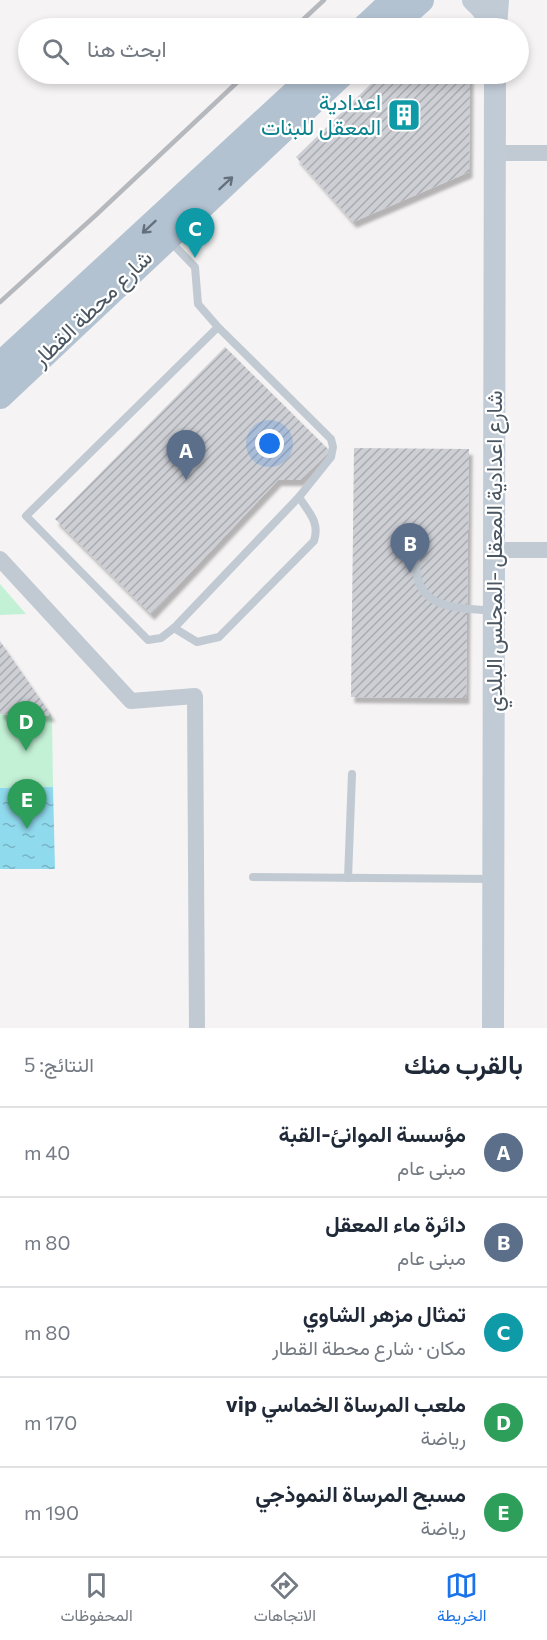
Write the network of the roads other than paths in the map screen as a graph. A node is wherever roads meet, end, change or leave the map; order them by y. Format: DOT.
graph roads {
  1 [pos="394,0"];
  2 [pos="421,0"];
  3 [pos="473,0"];
  4 [pos="498,0"];
  5 [pos="375,18"];
  6 [pos="401,18"];
  7 [pos="488,18"];
  8 [pos="495,18"];
  9 [pos="304,84"];
  10 [pos="331,84"];
  11 [pos="495,84"];
  12 [pos="495,153"];
  13 [pos="547,153"];
  14 [pos="167,237"];
  15 [pos="218,327"];
  16 [pos="0,365"];
  17 [pos="0,396"];
  18 [pos="299,497"];
  19 [pos="494,550"];
  20 [pos="547,550"];
  21 [pos="416,555"];
  22 [pos="0,559"];
  23 [pos="494,611"];
  24 [pos="174,628"];
  25 [pos="352,774"];
  26 [pos="253,877"];
  27 [pos="348,878"];
  28 [pos="493,879"];
  29 [pos="197,1028"];
  30 [pos="493,1028"];
  1 -- 5 [label="main road"];
  2 -- 6 [label="main road"];
  3 -- 7 [label="street"];
  4 -- 8 [label="street"];
  9 -- 16 [label="main road, شارع محطة القطار, one-way"];
  14 -- 10 [label="main road, شارع محطة القطار, one-way"];
  11 -- 12 [label="street, شارع اعدادية المعقل -المجلس البلدي"];
  12 -- 13 [label="street"];
  12 -- 19 [label="street, شارع اعدادية المعقل -المجلس البلدي"];
  14 -- 15 [label="lane"];
  14 -- 17 [label="main road, شارع محطة القطار"];
  15 -- 18 [label="lane"];
  15 -- 24 [label="lane"];
  18 -- 24 [label="lane"];
  18 -- 24 [label="lane"];
  19 -- 20 [label="street"];
  19 -- 23 [label="street, شارع اعدادية المعقل -المجلس البلدي"];
  21 -- 23 [label="lane"];
  22 -- 29 [label="street"];
  23 -- 28 [label="street, شارع اعدادية المعقل -المجلس البلدي"];
  25 -- 27 [label="lane"];
  26 -- 27 [label="lane"];
  27 -- 28 [label="lane"];
  28 -- 30 [label="street, شارع اعدادية المعقل -المجلس البلدي"];
}
